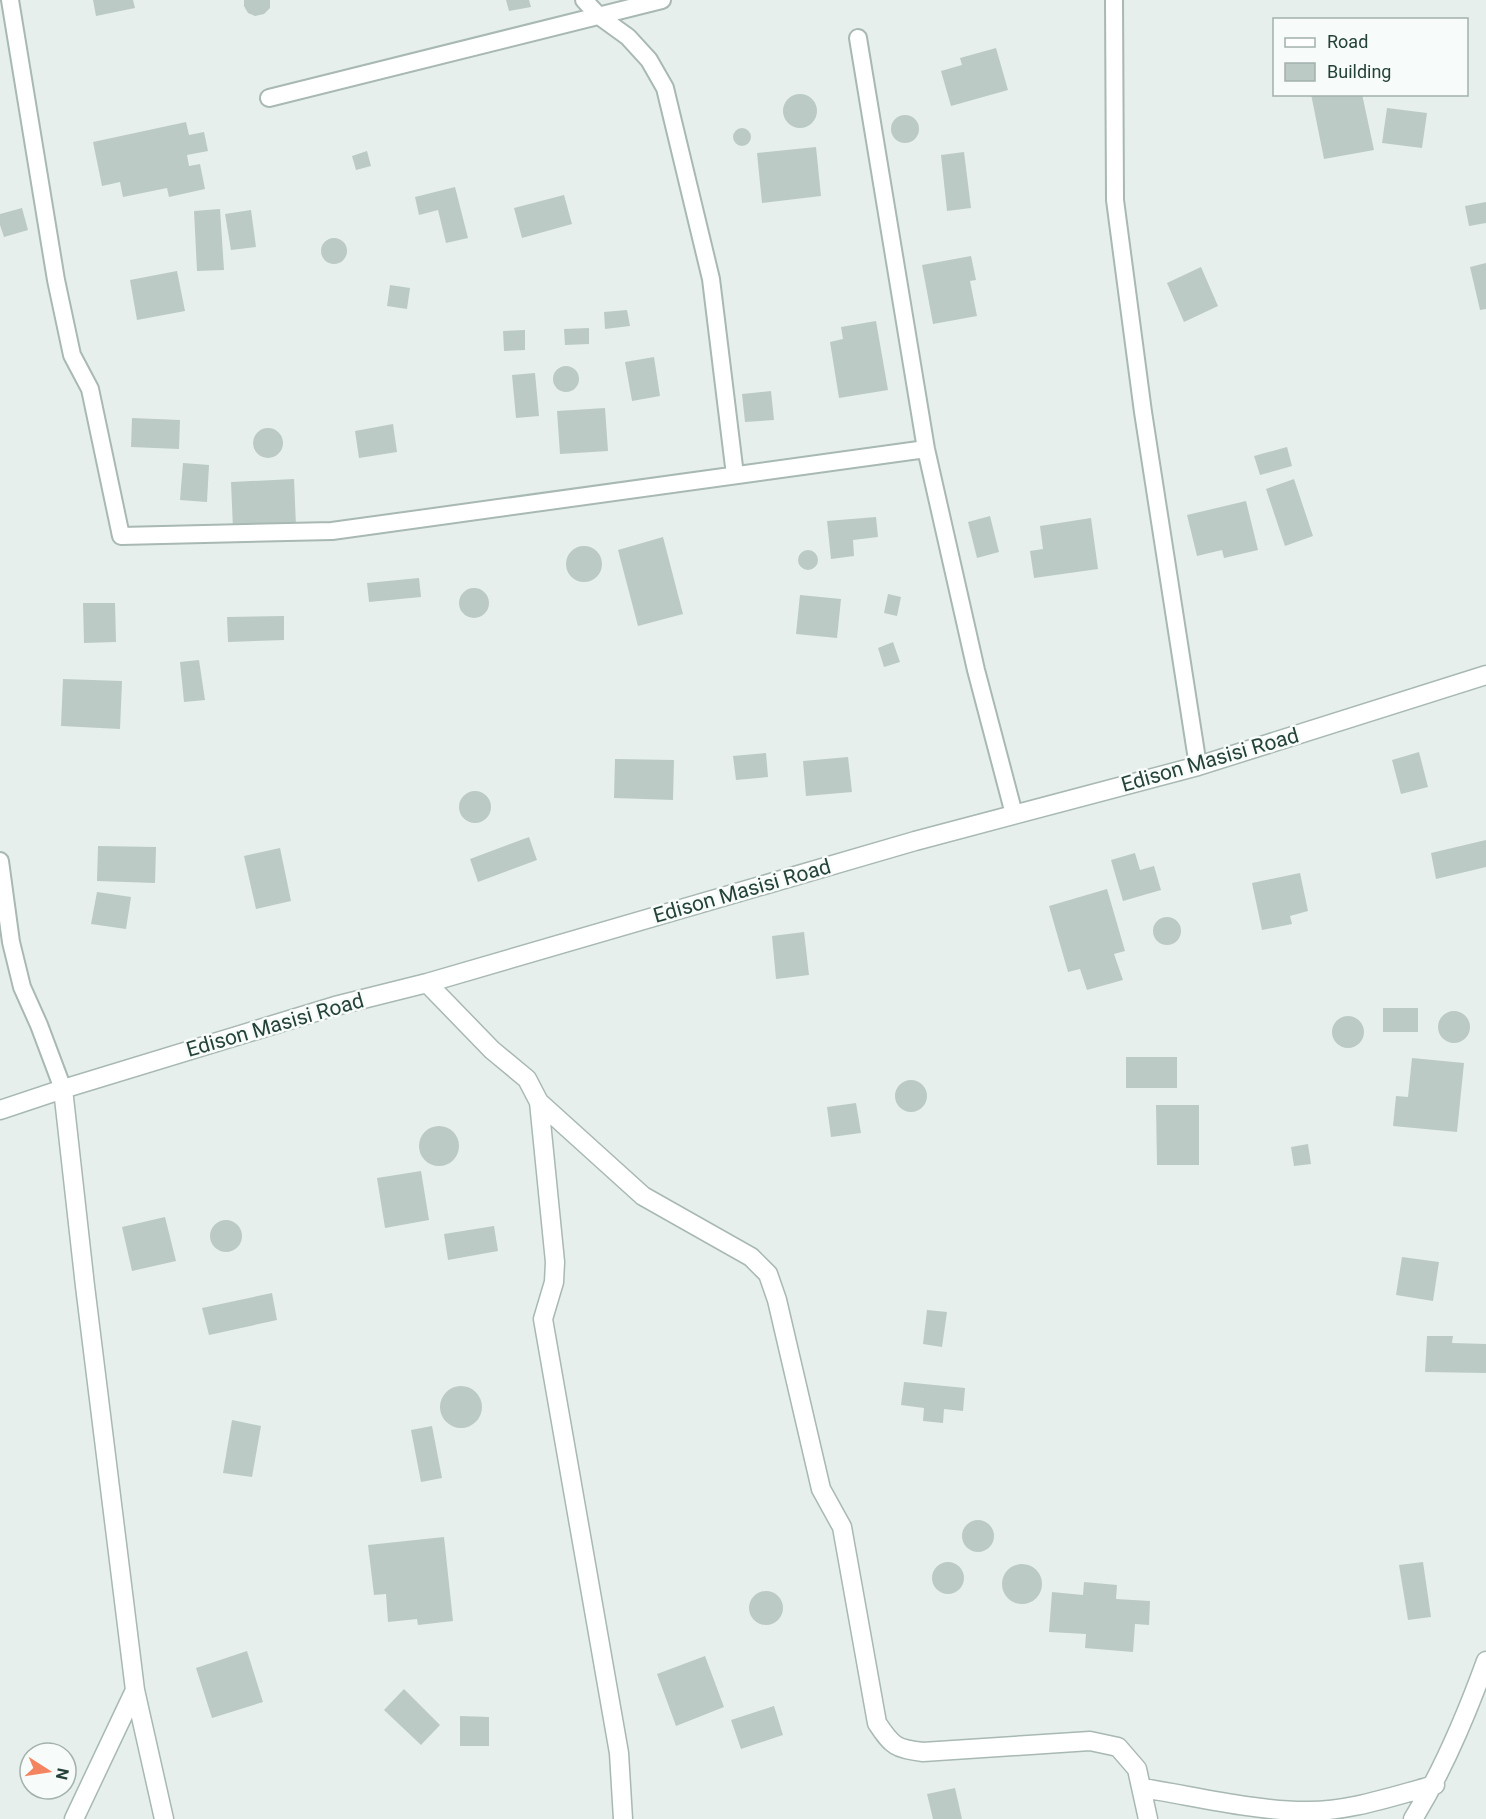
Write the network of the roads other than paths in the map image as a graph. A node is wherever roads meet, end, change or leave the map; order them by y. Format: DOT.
graph roads {
  1 [pos="10,0"];
  2 [pos="584,0"];
  3 [pos="662,0"];
  4 [pos="1114,0"];
  5 [pos="599,16"];
  6 [pos="858,38"];
  7 [pos="269,98"];
  8 [pos="926,449"];
  9 [pos="735,475"];
  10 [pos="1486,675"];
  11 [pos="1198,766"];
  12 [pos="1014,814"];
  13 [pos="0,861"];
  14 [pos="427,983"];
  15 [pos="63,1089"];
  16 [pos="539,1102"];
  17 [pos="0,1110"];
  18 [pos="1486,1661"];
  19 [pos="135,1690"];
  20 [pos="1435,1785"];
  21 [pos="1142,1788"];
  22 [pos="74,1819"];
  23 [pos="164,1819"];
  24 [pos="623,1819"];
  25 [pos="1148,1819"];
  26 [pos="1413,1819"];
  1 -- 9 [label="lane"];
  2 -- 5 [label="lane"];
  3 -- 5 [label="lane"];
  4 -- 11 [label="lane"];
  5 -- 7 [label="lane"];
  5 -- 9 [label="lane"];
  6 -- 8 [label="lane"];
  8 -- 9 [label="lane"];
  8 -- 12 [label="lane"];
  10 -- 11 [label="street, Edison Masisi Road"];
  11 -- 12 [label="street, Edison Masisi Road"];
  12 -- 14 [label="street, Edison Masisi Road"];
  13 -- 15 [label="lane"];
  14 -- 15 [label="street, Edison Masisi Road"];
  14 -- 16 [label="street"];
  15 -- 17 [label="street, Edison Masisi Road"];
  15 -- 19 [label="street"];
  16 -- 21 [label="street"];
  16 -- 24 [label="street"];
  18 -- 20 [label="street"];
  19 -- 22 [label="street"];
  19 -- 23 [label="street"];
  20 -- 21 [label="street"];
  20 -- 26 [label="street"];
  21 -- 25 [label="street"];
}
